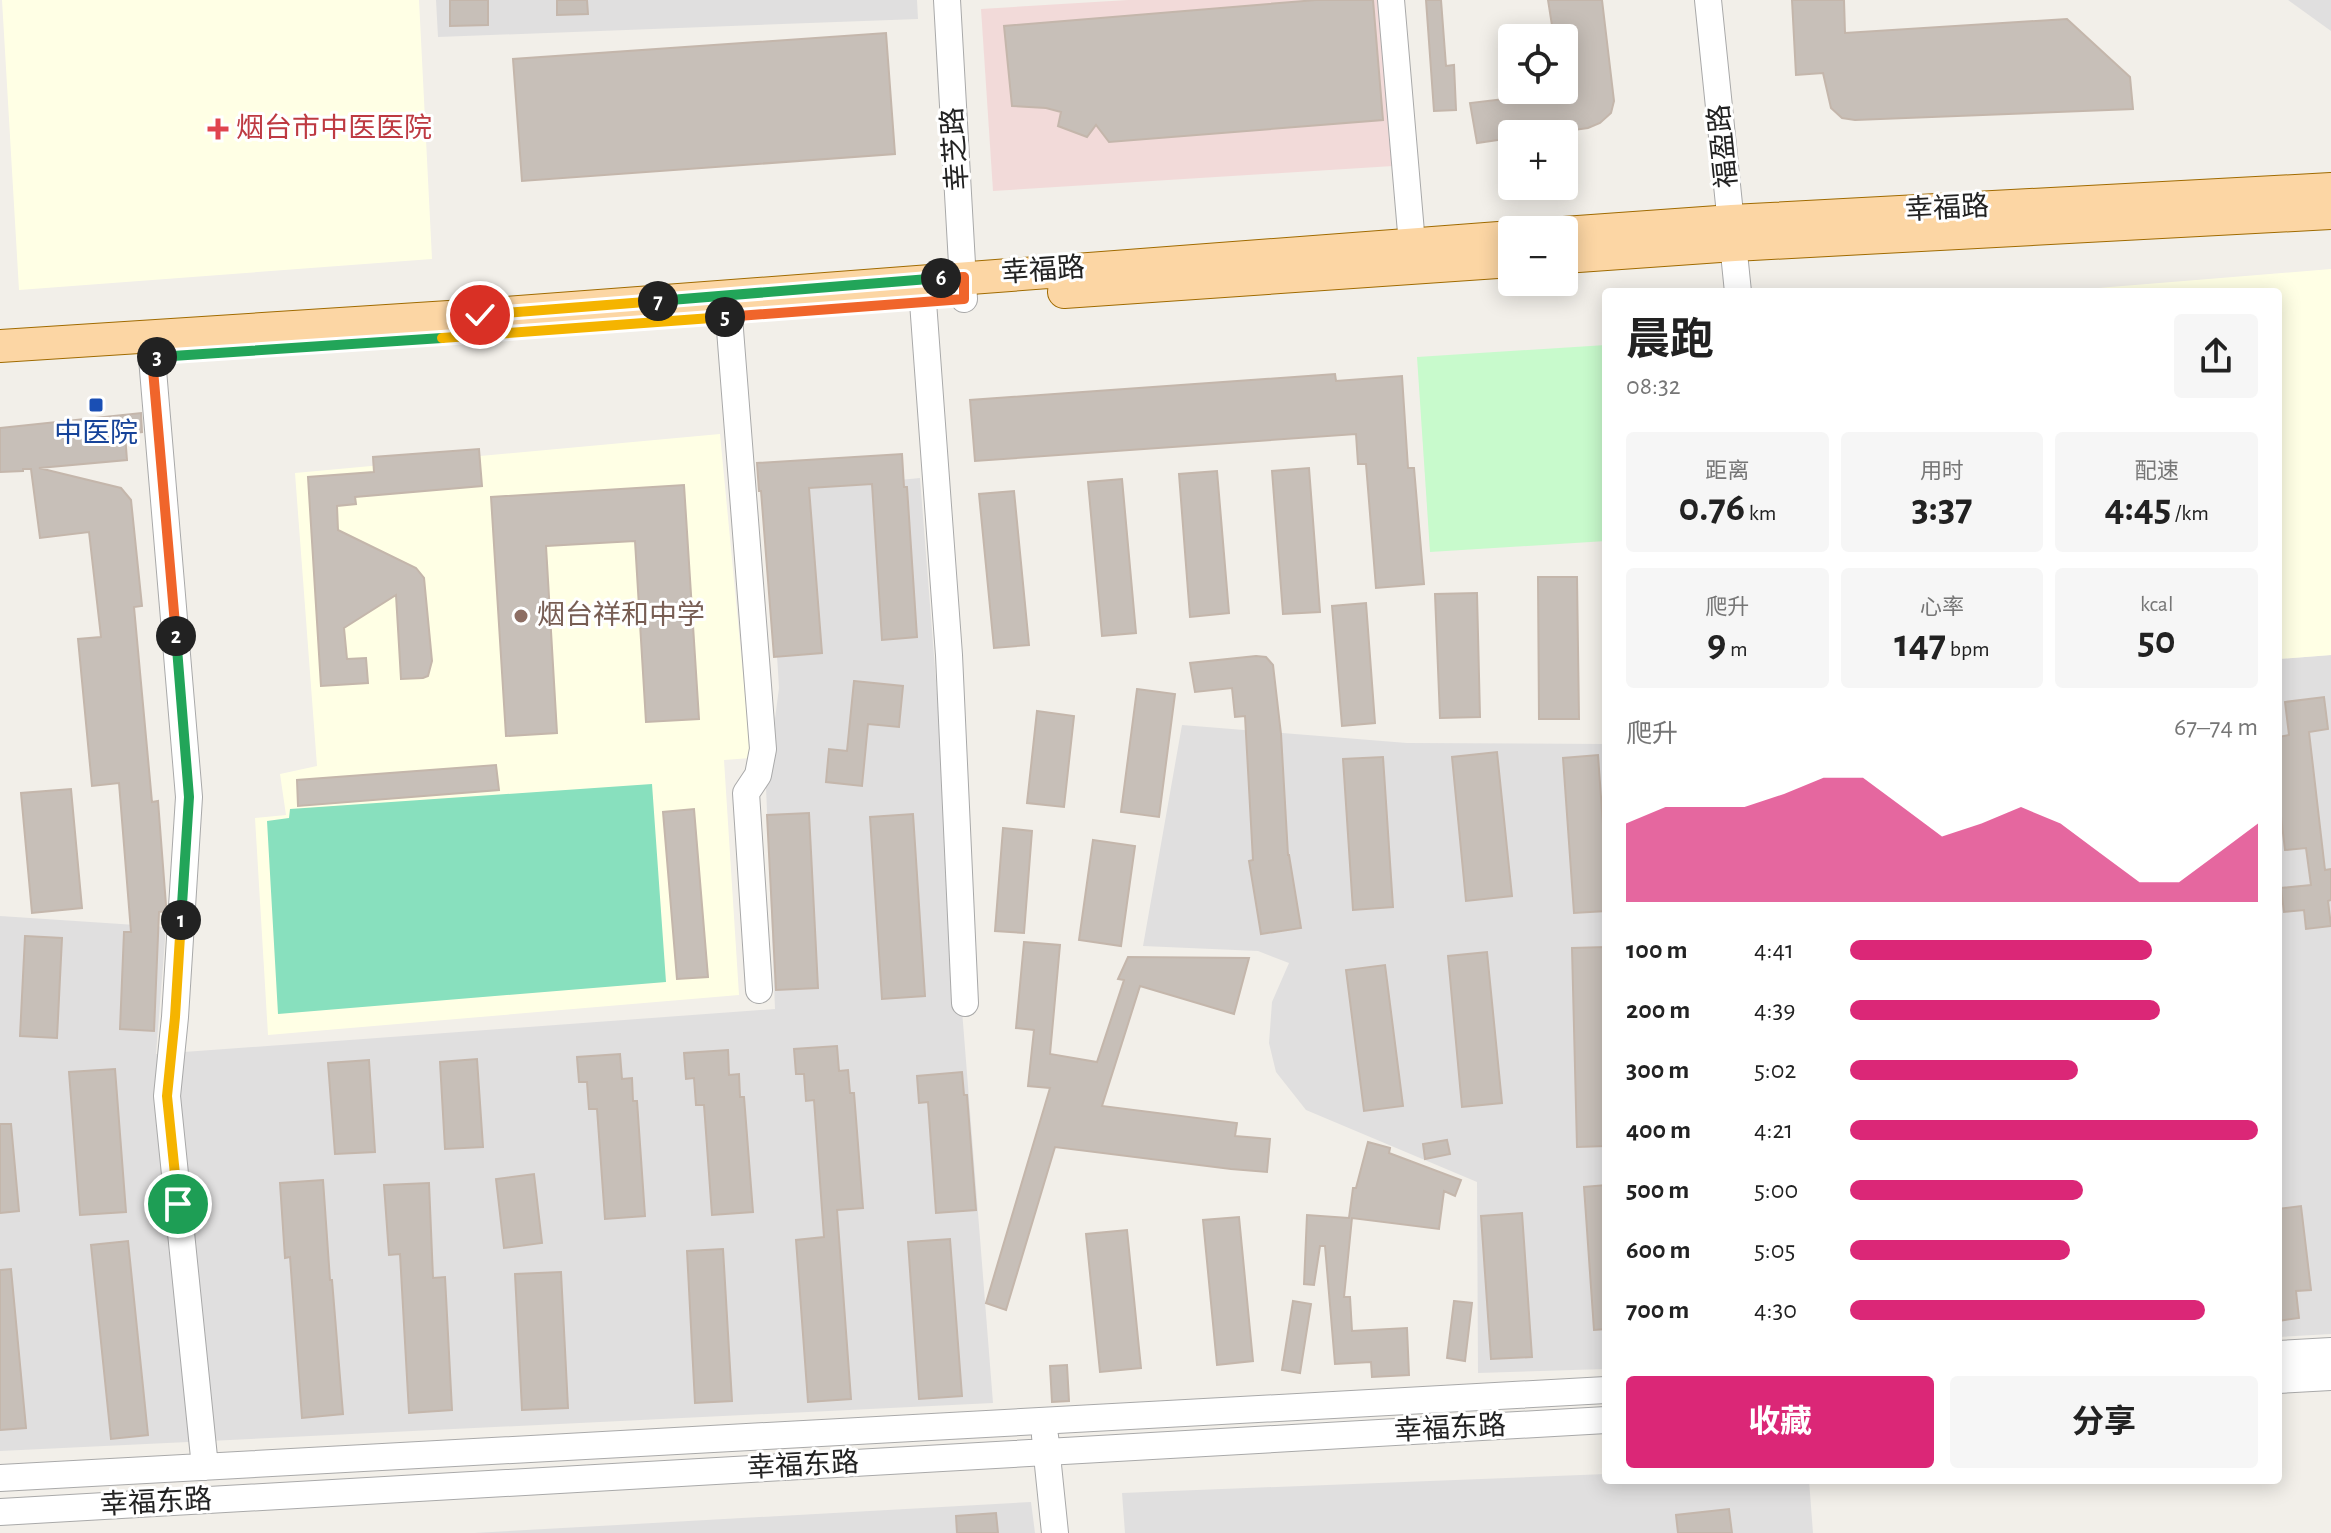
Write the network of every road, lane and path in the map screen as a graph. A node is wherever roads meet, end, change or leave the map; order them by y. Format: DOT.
graph roads {
  1 [pos="947,0"];
  2 [pos="1391,0"];
  3 [pos="1708,0"];
  4 [pos="2331,189"];
  5 [pos="2331,213"];
  6 [pos="1578,233"];
  7 [pos="1733,233"];
  8 [pos="1498,238"];
  9 [pos="1412,244"];
  10 [pos="1578,255"];
  11 [pos="1498,262"];
  12 [pos="964,288"];
  13 [pos="1738,288"];
  14 [pos="923,302"];
  15 [pos="729,317"];
  16 [pos="0,346"];
  17 [pos="152,358"];
  18 [pos="0,368"];
  19 [pos="759,990"];
  20 [pos="965,1003"];
  21 [pos="2331,1351"];
  22 [pos="2282,1354"];
  23 [pos="2331,1377"];
  24 [pos="2282,1380"];
  25 [pos="1602,1390"];
  26 [pos="1602,1420"];
  27 [pos="1044,1421"];
  28 [pos="1046,1452"];
  29 [pos="205,1467"];
  30 [pos="0,1478"];
  31 [pos="0,1512"];
  32 [pos="1055,1533"];
  1 -- 12 [label="street, 幸芝路"];
  2 -- 9 [label="street"];
  3 -- 7 [label="street, 福盈路"];
  4 -- 7 [label="main road, 幸福路"];
  5 -- 7 [label="main road, 幸福路"];
  6 -- 7 [label="main road, 幸福路"];
  7 -- 10 [label="main road, 幸福路"];
  7 -- 13 [label="street, 福盈路"];
  8 -- 9 [label="main road, 幸福路"];
  9 -- 12 [label="main road, 幸福路"];
  11 -- 12 [label="main road, 幸福路"];
  12 -- 14 [label="main road, 幸福路"];
  12 -- 16 [label="main road, 幸福路"];
  14 -- 15 [label="main road, 幸福路"];
  14 -- 20 [label="street"];
  15 -- 17 [label="main road, 幸福路"];
  15 -- 19 [label="street"];
  17 -- 18 [label="main road, 幸福路"];
  17 -- 29 [label="street"];
  21 -- 22 [label="street"];
  23 -- 24 [label="street"];
  25 -- 27 [label="street, 幸福东路"];
  26 -- 28 [label="street, 幸福东路"];
  27 -- 28 [label="street"];
  27 -- 29 [label="street, 幸福东路"];
  28 -- 31 [label="street, 幸福东路"];
  28 -- 32 [label="street"];
  29 -- 30 [label="street, 幸福东路"];
}
